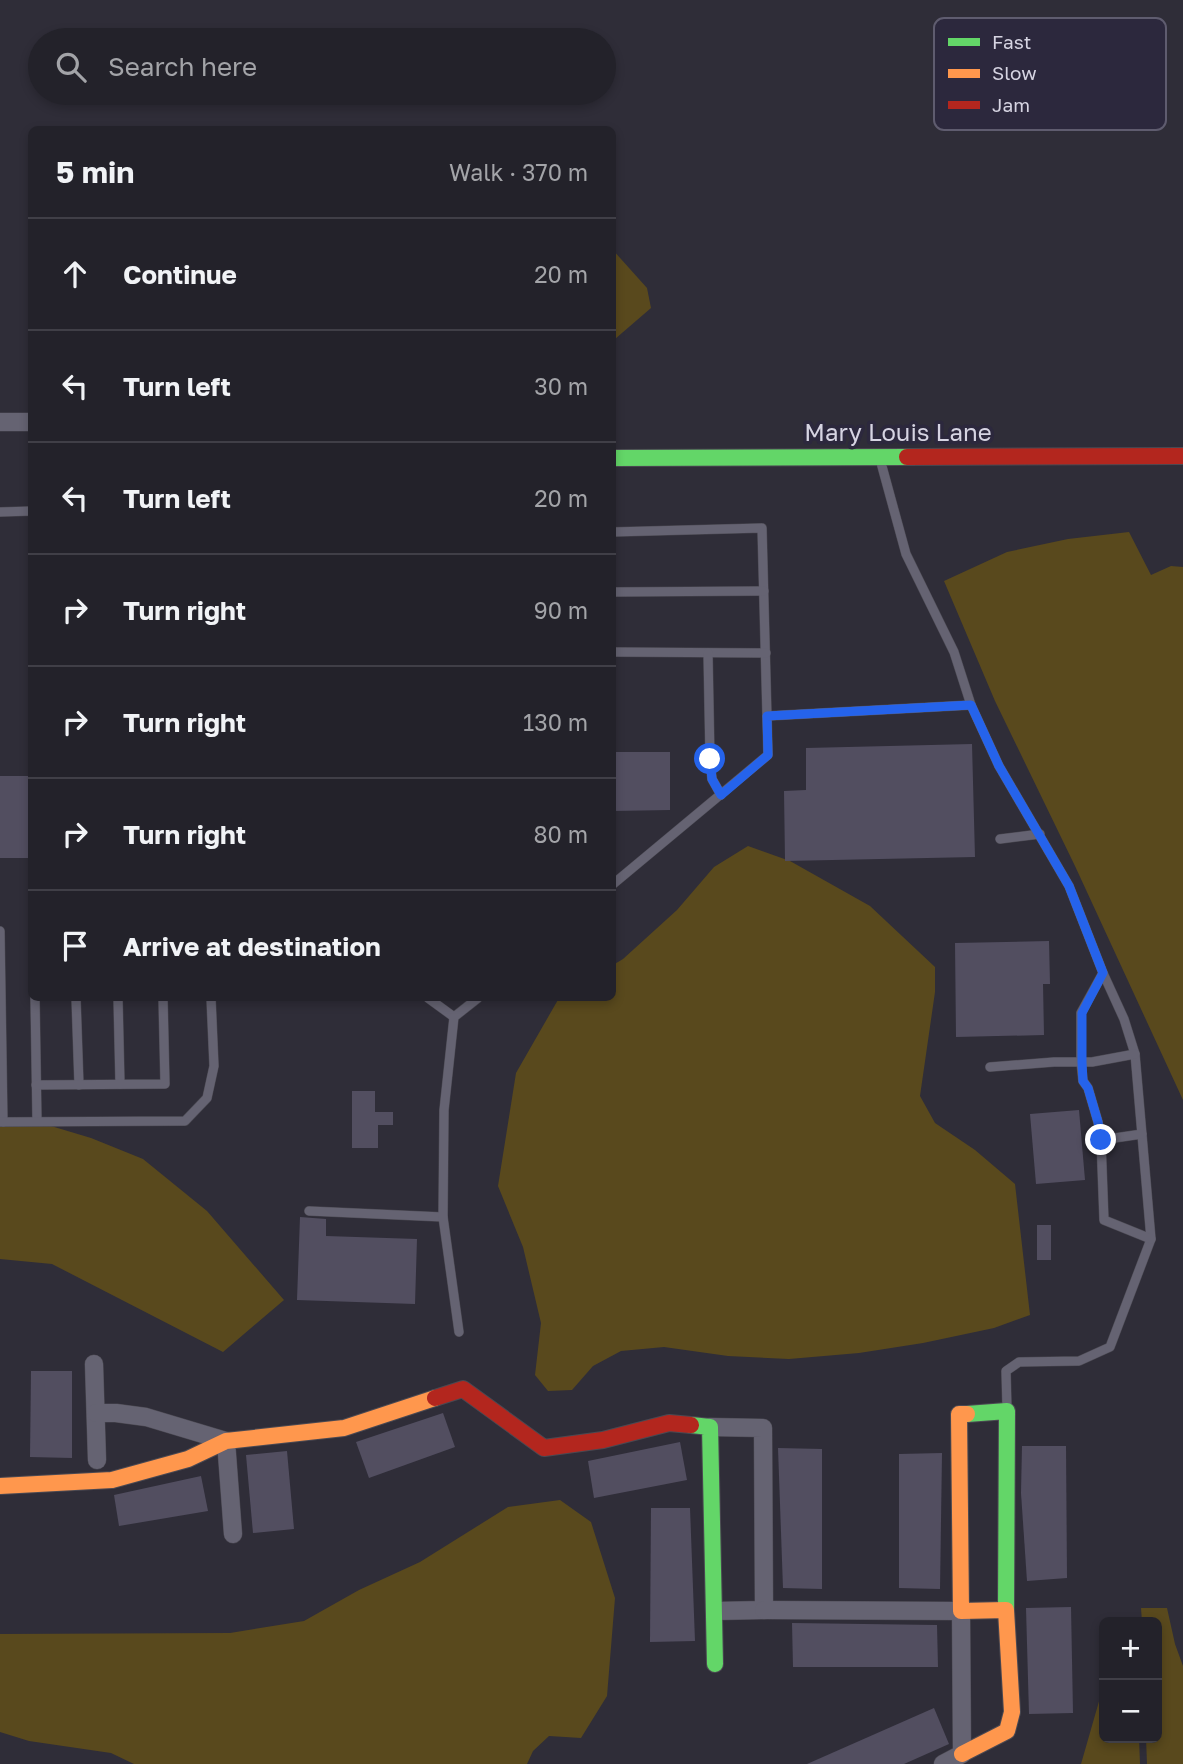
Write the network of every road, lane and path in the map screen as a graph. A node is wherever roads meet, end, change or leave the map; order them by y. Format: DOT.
graph roads {
  1 [pos="0,422"];
  2 [pos="28,422"];
  3 [pos="1183,456"];
  4 [pos="880,457"];
  5 [pos="616,458"];
  6 [pos="28,511"];
  7 [pos="0,512"];
  8 [pos="616,532"];
  9 [pos="764,591"];
  10 [pos="616,592"];
  11 [pos="616,652"];
  12 [pos="708,653"];
  13 [pos="766,653"];
  14 [pos="971,705"];
  15 [pos="767,716"];
  16 [pos="721,795"];
  17 [pos="1040,834"];
  18 [pos="1000,839"];
  19 [pos="616,882"];
  20 [pos="0,931"];
  21 [pos="1103,973"];
  22 [pos="35,1001"];
  23 [pos="76,1001"];
  24 [pos="118,1001"];
  25 [pos="163,1001"];
  26 [pos="211,1001"];
  27 [pos="432,1001"];
  28 [pos="474,1001"];
  29 [pos="454,1017"];
  30 [pos="1135,1055"];
  31 [pos="1082,1062"];
  32 [pos="990,1067"];
  33 [pos="120,1084"];
  34 [pos="36,1085"];
  35 [pos="79,1085"];
  36 [pos="1,1122"];
  37 [pos="37,1122"];
  38 [pos="1142,1134"];
  39 [pos="1101,1140"];
  40 [pos="309,1211"];
  41 [pos="443,1217"];
  42 [pos="1152,1239"];
  43 [pos="459,1332"];
  44 [pos="94,1364"];
  45 [pos="1007,1412"];
  46 [pos="96,1413"];
  47 [pos="710,1427"];
  48 [pos="226,1441"];
  49 [pos="97,1460"];
  50 [pos="0,1486"];
  51 [pos="233,1534"];
  52 [pos="764,1610"];
  53 [pos="1006,1610"];
  54 [pos="715,1611"];
  55 [pos="961,1611"];
  56 [pos="715,1664"];
  57 [pos="962,1754"];
  58 [pos="943,1764"];
  1 -- 2 [label="street"];
  3 -- 4 [label="street, Mary Louis Lane"];
  4 -- 5 [label="street, Mary Louis Lane"];
  4 -- 14 [label="lane"];
  6 -- 7 [label="lane"];
  8 -- 9 [label="lane"];
  9 -- 10 [label="lane"];
  9 -- 13 [label="lane"];
  11 -- 12 [label="lane"];
  12 -- 13 [label="lane"];
  12 -- 16 [label="lane"];
  13 -- 15 [label="lane"];
  14 -- 15 [label="lane"];
  14 -- 17 [label="lane"];
  15 -- 16 [label="lane"];
  16 -- 19 [label="lane"];
  17 -- 18 [label="lane"];
  17 -- 21 [label="lane"];
  20 -- 36 [label="lane"];
  21 -- 30 [label="lane"];
  21 -- 31 [label="lane"];
  22 -- 34 [label="lane"];
  23 -- 35 [label="lane"];
  24 -- 33 [label="lane"];
  25 -- 33 [label="lane"];
  26 -- 37 [label="lane"];
  27 -- 29 [label="lane"];
  28 -- 29 [label="lane"];
  29 -- 41 [label="lane"];
  30 -- 31 [label="lane"];
  30 -- 38 [label="lane"];
  31 -- 32 [label="lane"];
  31 -- 39 [label="lane"];
  33 -- 35 [label="lane"];
  34 -- 35 [label="lane"];
  34 -- 37 [label="lane"];
  36 -- 37 [label="lane"];
  38 -- 39 [label="lane"];
  38 -- 42 [label="lane"];
  39 -- 42 [label="lane"];
  40 -- 41 [label="lane"];
  41 -- 43 [label="lane"];
  42 -- 45 [label="lane"];
  44 -- 46 [label="street"];
  45 -- 53 [label="street"];
  45 -- 55 [label="street"];
  46 -- 48 [label="street"];
  46 -- 49 [label="street"];
  47 -- 48 [label="street"];
  47 -- 52 [label="street"];
  47 -- 54 [label="street"];
  48 -- 50 [label="street"];
  48 -- 51 [label="street"];
  52 -- 54 [label="street"];
  52 -- 55 [label="street"];
  53 -- 55 [label="street"];
  53 -- 57 [label="street"];
  54 -- 56 [label="street"];
  55 -- 57 [label="street"];
  57 -- 58 [label="street"];
}
